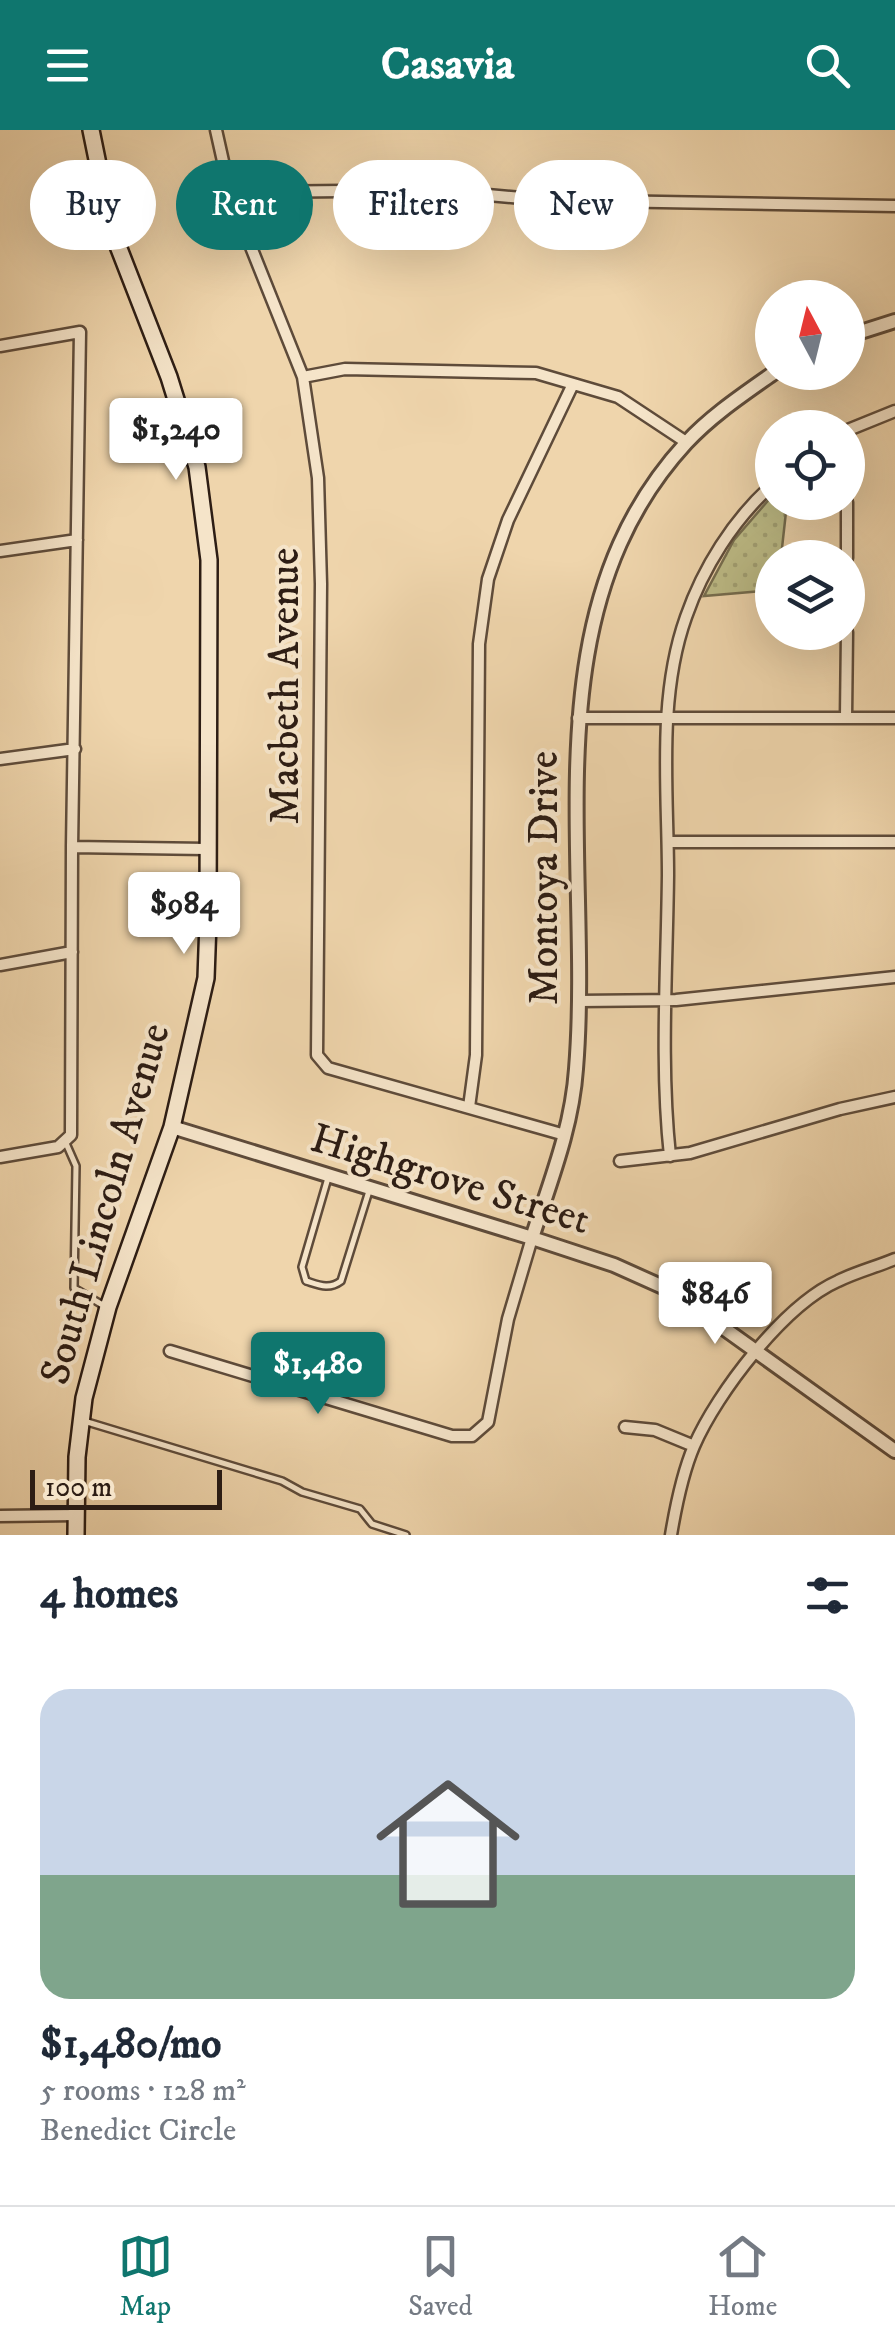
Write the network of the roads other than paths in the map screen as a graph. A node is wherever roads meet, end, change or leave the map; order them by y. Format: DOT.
graph roads {
  1 [pos="91,130"];
  2 [pos="216,130"];
  3 [pos="223,160"];
  4 [pos="313,191"];
  5 [pos="895,206"];
  6 [pos="252,250"];
  7 [pos="895,321"];
  8 [pos="865,331"];
  9 [pos="0,346"];
  10 [pos="304,377"];
  11 [pos="573,384"];
  12 [pos="755,386"];
  13 [pos="895,411"];
  14 [pos="865,423"];
  15 [pos="686,442"];
  16 [pos="755,504"];
  17 [pos="77,540"];
  18 [pos="0,551"];
  19 [pos="847,650"];
  20 [pos="846,717"];
  21 [pos="578,718"];
  22 [pos="668,718"];
  23 [pos="895,718"];
  24 [pos="75,749"];
  25 [pos="0,758"];
  26 [pos="668,842"];
  27 [pos="895,842"];
  28 [pos="72,848"];
  29 [pos="206,849"];
  30 [pos="72,952"];
  31 [pos="0,965"];
  32 [pos="895,976"];
  33 [pos="666,1000"];
  34 [pos="579,1002"];
  35 [pos="895,1097"];
  36 [pos="470,1107"];
  37 [pos="172,1128"];
  38 [pos="565,1135"];
  39 [pos="66,1142"];
  40 [pos="670,1156"];
  41 [pos="0,1157"];
  42 [pos="620,1161"];
  43 [pos="329,1176"];
  44 [pos="370,1188"];
  45 [pos="532,1238"];
  46 [pos="895,1259"];
  47 [pos="108,1308"];
  48 [pos="754,1350"];
  49 [pos="170,1351"];
  50 [pos="82,1420"];
  51 [pos="625,1427"];
  52 [pos="694,1446"];
  53 [pos="895,1451"];
  54 [pos="0,1516"];
  55 [pos="76,1516"];
  56 [pos="372,1524"];
  57 [pos="76,1535"];
  58 [pos="369,1535"];
  59 [pos="406,1535"];
  60 [pos="672,1535"];
  1 -- 29 [label="main road, South Lincoln Avenue"];
  2 -- 3 [label="street, Macbeth Avenue"];
  4 -- 5 [label="street"];
  6 -- 10 [label="street, Macbeth Avenue"];
  7 -- 8 [label="street"];
  9 -- 17 [label="street"];
  10 -- 11 [label="street"];
  10 -- 36 [label="street, Macbeth Avenue"];
  11 -- 15 [label="street"];
  11 -- 36 [label="street"];
  12 -- 15 [label="street, Montoya Drive"];
  13 -- 14 [label="street"];
  15 -- 21 [label="street, Montoya Drive"];
  16 -- 22 [label="street"];
  17 -- 18 [label="street"];
  17 -- 24 [label="street"];
  19 -- 20 [label="street"];
  20 -- 22 [label="street"];
  20 -- 23 [label="street"];
  21 -- 22 [label="street"];
  21 -- 34 [label="street, Montoya Drive"];
  22 -- 26 [label="street"];
  24 -- 25 [label="street"];
  24 -- 28 [label="street"];
  26 -- 27 [label="street"];
  26 -- 33 [label="street"];
  28 -- 29 [label="street"];
  28 -- 30 [label="street"];
  29 -- 37 [label="main road, South Lincoln Avenue"];
  30 -- 31 [label="street"];
  30 -- 39 [label="street"];
  32 -- 33 [label="street"];
  33 -- 34 [label="street"];
  33 -- 40 [label="street"];
  34 -- 38 [label="street, Montoya Drive"];
  35 -- 40 [label="street"];
  36 -- 38 [label="street, Macbeth Avenue"];
  37 -- 43 [label="street, Highgrove Street"];
  37 -- 47 [label="main road, South Lincoln Avenue"];
  38 -- 45 [label="street, Montoya Drive"];
  39 -- 41 [label="street"];
  39 -- 47 [label="lane"];
  40 -- 42 [label="street"];
  43 -- 44 [label="street, Highgrove Street"];
  43 -- 44 [label="lane"];
  44 -- 45 [label="street, Highgrove Street"];
  45 -- 48 [label="street, Highgrove Street"];
  45 -- 49 [label="street, Montoya Drive"];
  46 -- 48 [label="street"];
  47 -- 50 [label="main road, South Lincoln Avenue"];
  48 -- 52 [label="street"];
  48 -- 53 [label="street, Highgrove Street"];
  50 -- 55 [label="main road, South Lincoln Avenue"];
  50 -- 56 [label="lane"];
  51 -- 52 [label="street"];
  52 -- 60 [label="street"];
  54 -- 55 [label="street"];
  55 -- 57 [label="main road, South Lincoln Avenue"];
  56 -- 58 [label="lane"];
  56 -- 59 [label="lane"];
}
